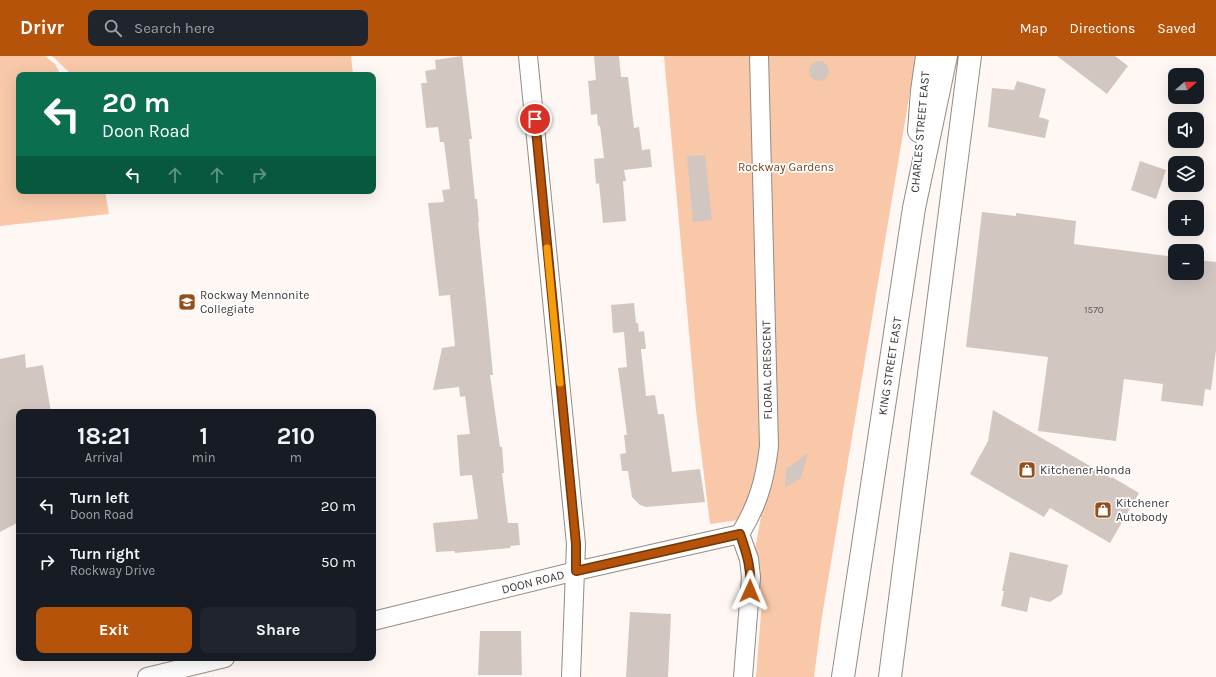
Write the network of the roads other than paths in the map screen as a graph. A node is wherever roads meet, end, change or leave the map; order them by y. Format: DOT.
graph roads {
  1 [pos="528,56"];
  2 [pos="759,56"];
  3 [pos="927,56"];
  4 [pos="946,56"];
  5 [pos="970,56"];
  6 [pos="914,208"];
  7 [pos="740,534"];
  8 [pos="576,571"];
  9 [pos="376,620"];
  10 [pos="214,661"];
  11 [pos="169,674"];
  12 [pos="147,677"];
  13 [pos="571,677"];
  14 [pos="743,677"];
  15 [pos="843,677"];
  16 [pos="890,677"];
  1 -- 8 [label="street"];
  2 -- 7 [label="street, FLORAL CRESCENT"];
  3 -- 6 [label="main road, CHARLES STREET EAST"];
  4 -- 6 [label="main road, KING STREET EAST"];
  5 -- 16 [label="main road"];
  6 -- 15 [label="main road, KING STREET EAST"];
  7 -- 8 [label="street, DOON ROAD"];
  7 -- 14 [label="street"];
  8 -- 9 [label="street, DOON ROAD"];
  8 -- 13 [label="street"];
  10 -- 11 [label="street"];
  11 -- 12 [label="street"];
}
